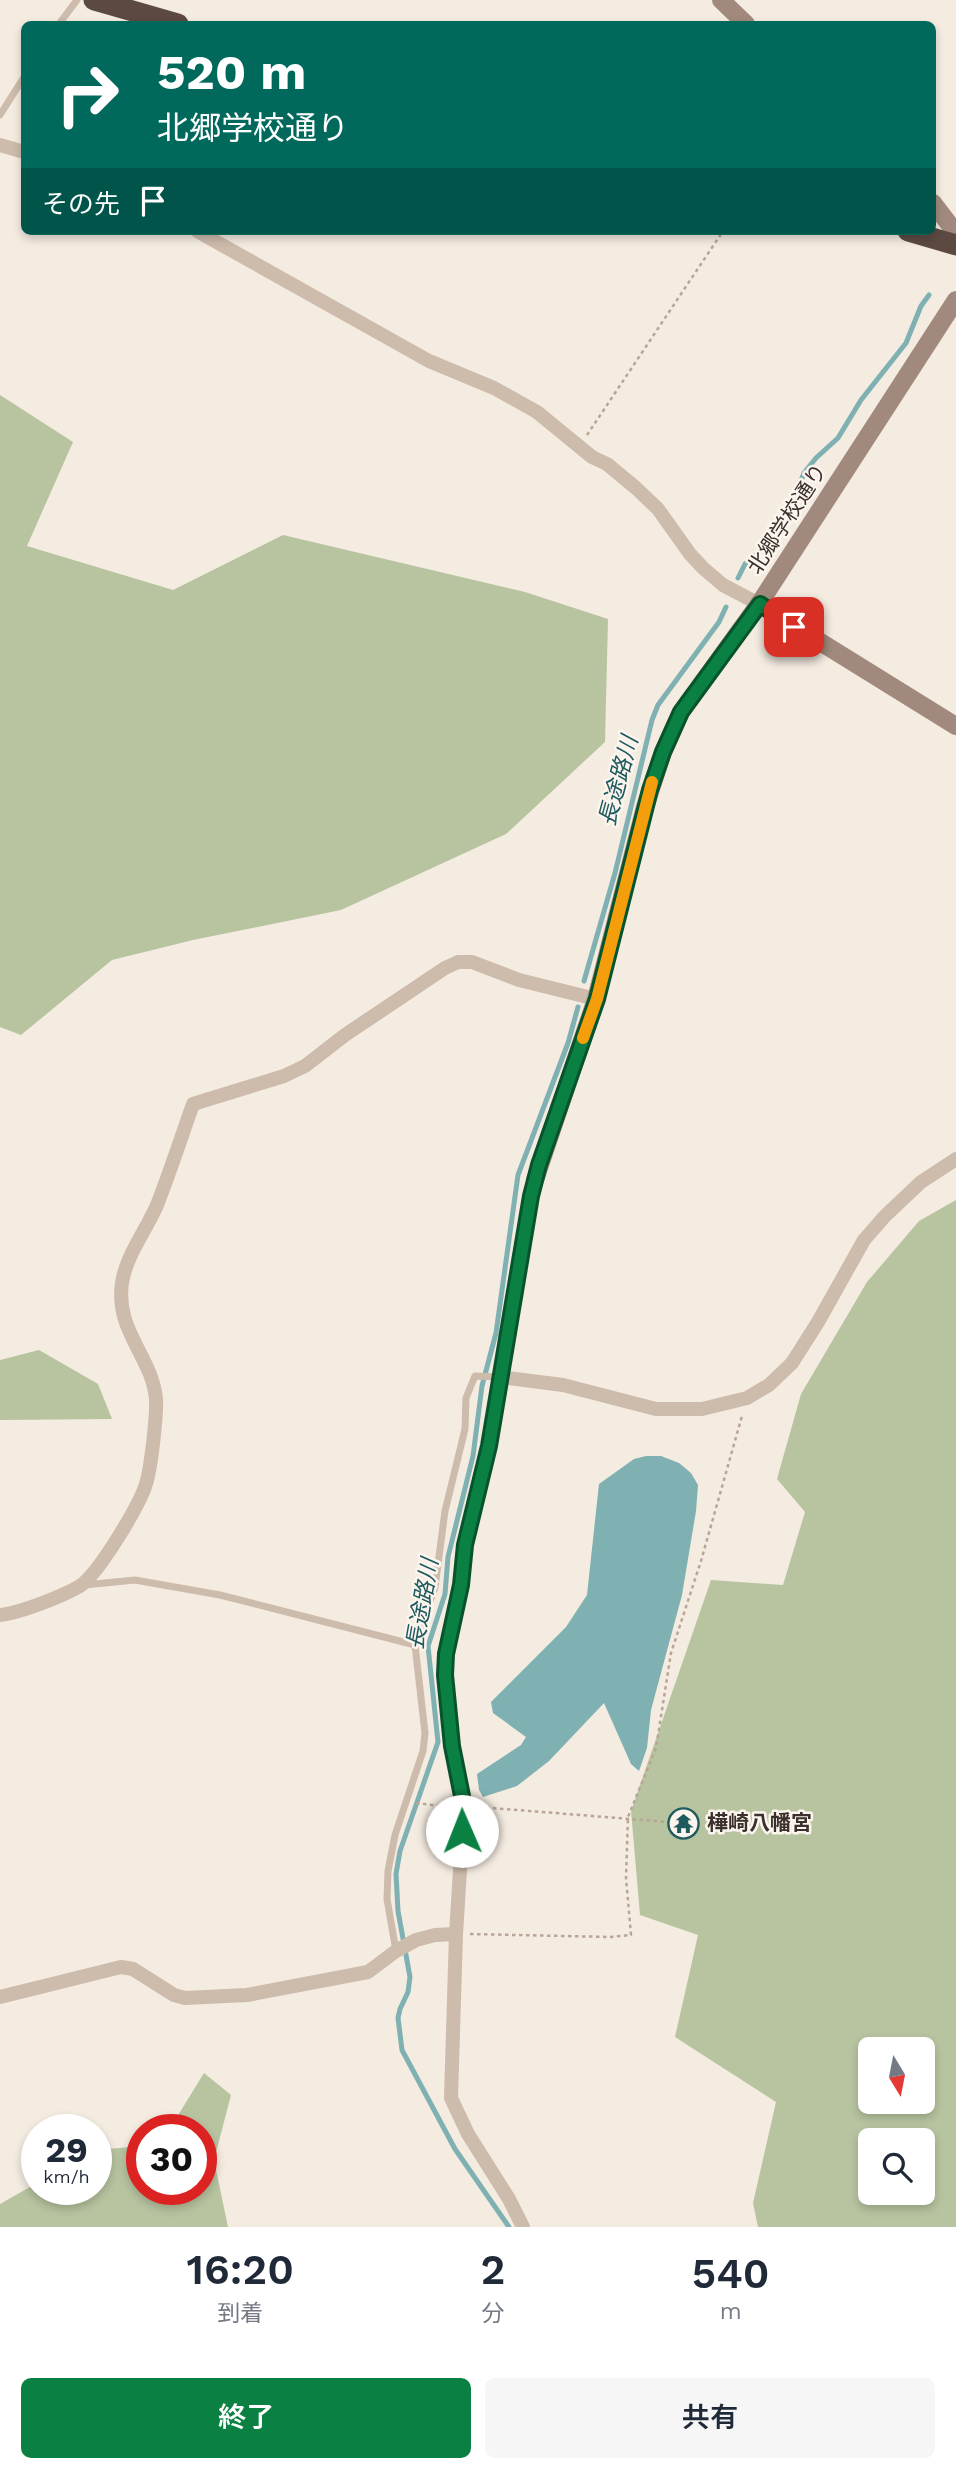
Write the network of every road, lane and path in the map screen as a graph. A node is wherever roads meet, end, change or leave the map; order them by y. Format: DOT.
graph roads {
  1 [pos="77,0"];
  2 [pos="94,0"];
  3 [pos="721,0"];
  4 [pos="61,21"];
  5 [pos="168,21"];
  6 [pos="743,21"];
  7 [pos="21,82"];
  8 [pos="0,115"];
  9 [pos="0,145"];
  10 [pos="21,151"];
  11 [pos="936,207"];
  12 [pos="956,233"];
  13 [pos="204,235"];
  14 [pos="720,235"];
  15 [pos="922,235"];
  16 [pos="956,245"];
  17 [pos="956,300"];
  18 [pos="580,447"];
  19 [pos="760,604"];
  20 [pos="956,726"];
  21 [pos="597,999"];
  22 [pos="956,1159"];
  23 [pos="535,1180"];
  24 [pos="500,1377"];
  25 [pos="747,1398"];
  26 [pos="80,1585"];
  27 [pos="0,1615"];
  28 [pos="415,1645"];
  29 [pos="420,1804"];
  30 [pos="464,1806"];
  31 [pos="628,1817"];
  32 [pos="668,1822"];
  33 [pos="456,1934"];
  34 [pos="396,1951"];
  35 [pos="0,1997"];
  36 [pos="523,2227"];
  1 -- 4 [label="lane"];
  2 -- 5 [label="highway"];
  3 -- 6 [label="street"];
  7 -- 8 [label="lane"];
  9 -- 10 [label="street"];
  11 -- 12 [label="street"];
  13 -- 18 [label="street"];
  14 -- 18 [label="path"];
  15 -- 16 [label="highway"];
  17 -- 19 [label="street, 北郷学校通り"];
  18 -- 19 [label="street"];
  19 -- 20 [label="street, 北郷学校通り"];
  19 -- 21 [label="street"];
  21 -- 23 [label="street"];
  21 -- 26 [label="street"];
  22 -- 25 [label="street"];
  23 -- 24 [label="street"];
  24 -- 25 [label="street"];
  24 -- 28 [label="lane"];
  24 -- 30 [label="street"];
  25 -- 31 [label="path"];
  26 -- 27 [label="street"];
  26 -- 28 [label="lane"];
  28 -- 34 [label="lane"];
  29 -- 30 [label="path"];
  30 -- 31 [label="path"];
  30 -- 33 [label="street"];
  31 -- 32 [label="path"];
  31 -- 33 [label="path"];
  33 -- 34 [label="street"];
  33 -- 36 [label="street"];
  34 -- 35 [label="street"];
}
